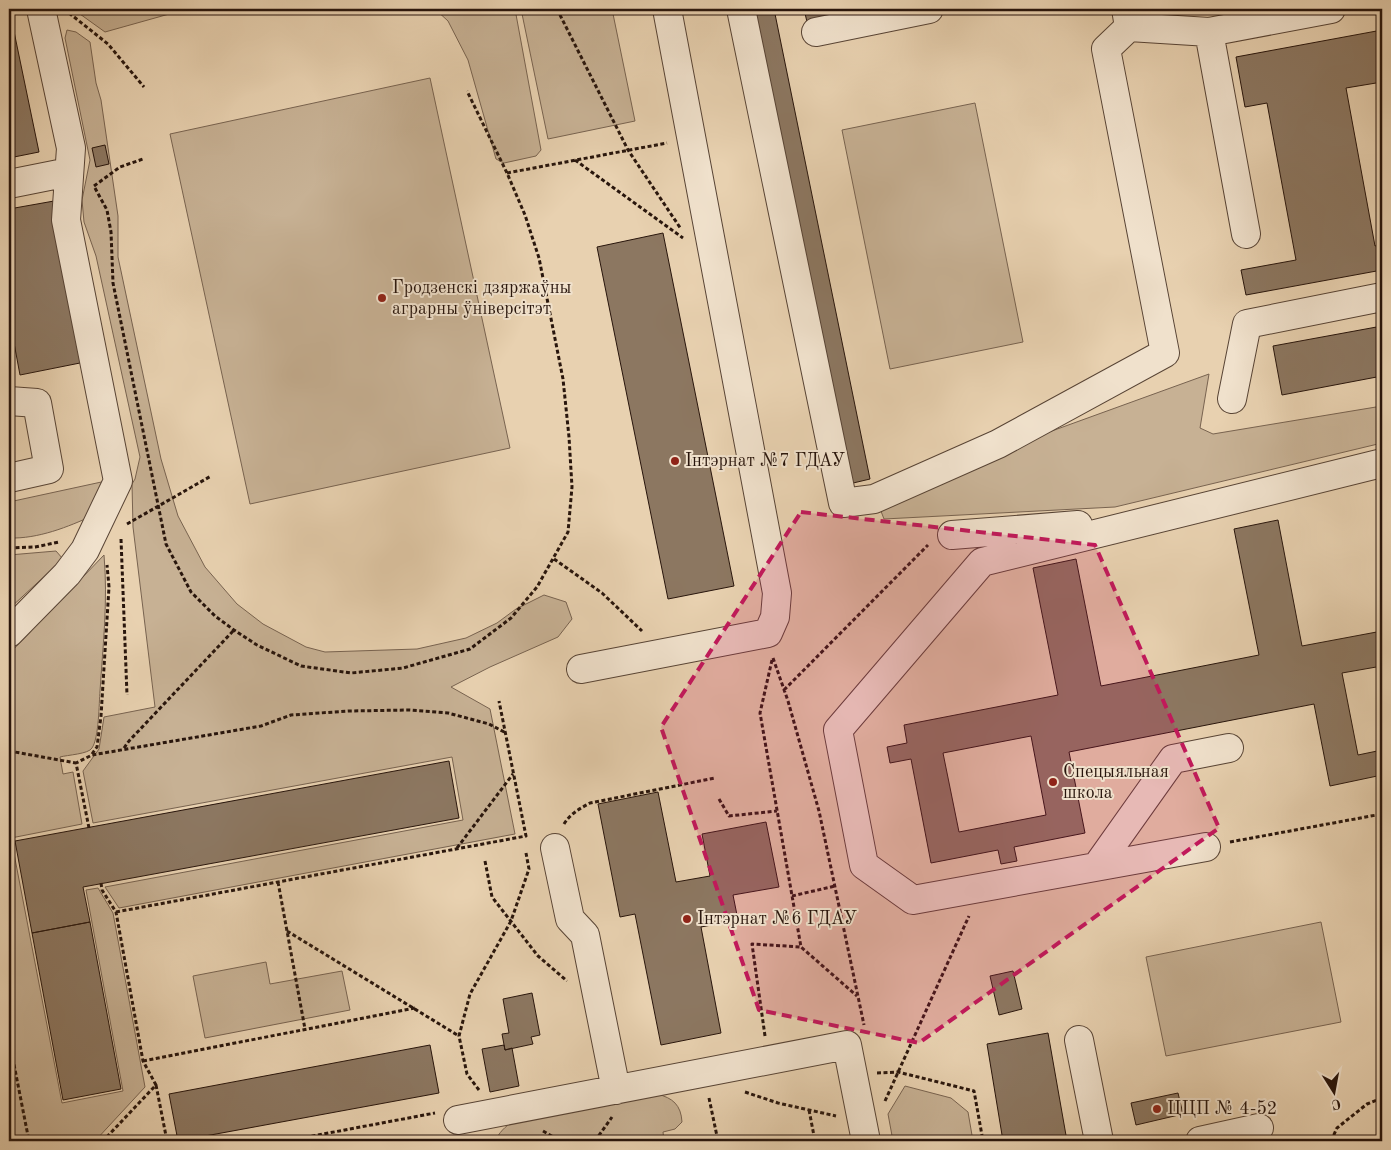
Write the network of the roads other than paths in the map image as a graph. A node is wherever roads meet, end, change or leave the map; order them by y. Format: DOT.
graph roads {
  1 [pos="41,9"];
  2 [pos="666,9"];
  3 [pos="741,9"];
  4 [pos="929,9"];
  5 [pos="1330,9"];
  6 [pos="1128,18"];
  7 [pos="816,32"];
  8 [pos="1209,32"];
  9 [pos="85,180"];
  10 [pos="9,184"];
  11 [pos="1246,234"];
  12 [pos="1382,297"];
  13 [pos="1232,399"];
  14 [pos="9,401"];
  15 [pos="1382,464"];
  16 [pos="9,478"];
  17 [pos="1159,519"];
  18 [pos="952,535"];
  19 [pos="9,633"];
  20 [pos="581,669"];
  21 [pos="1229,748"];
  22 [pos="559,836"];
  23 [pos="1206,846"];
  24 [pos="1097,866"];
  25 [pos="1080,1040"];
  26 [pos="616,1090"];
  27 [pos="458,1120"];
  28 [pos="1259,1128"];
  29 [pos="864,1132"];
  30 [pos="1099,1141"];
  31 [pos="1200,1141"];
  1 -- 9 [label="lane"];
  2 -- 20 [label="lane"];
  3 -- 6 [label="lane"];
  4 -- 7 [label="lane"];
  5 -- 8 [label="lane"];
  6 -- 8 [label="lane"];
  8 -- 11 [label="lane"];
  9 -- 10 [label="lane"];
  9 -- 19 [label="lane"];
  12 -- 13 [label="lane"];
  14 -- 16 [label="lane"];
  15 -- 17 [label="lane"];
  17 -- 18 [label="lane"];
  17 -- 24 [label="lane"];
  21 -- 24 [label="lane"];
  22 -- 26 [label="lane"];
  23 -- 24 [label="lane"];
  25 -- 30 [label="lane"];
  26 -- 27 [label="lane"];
  26 -- 29 [label="lane"];
  28 -- 31 [label="lane"];
}
